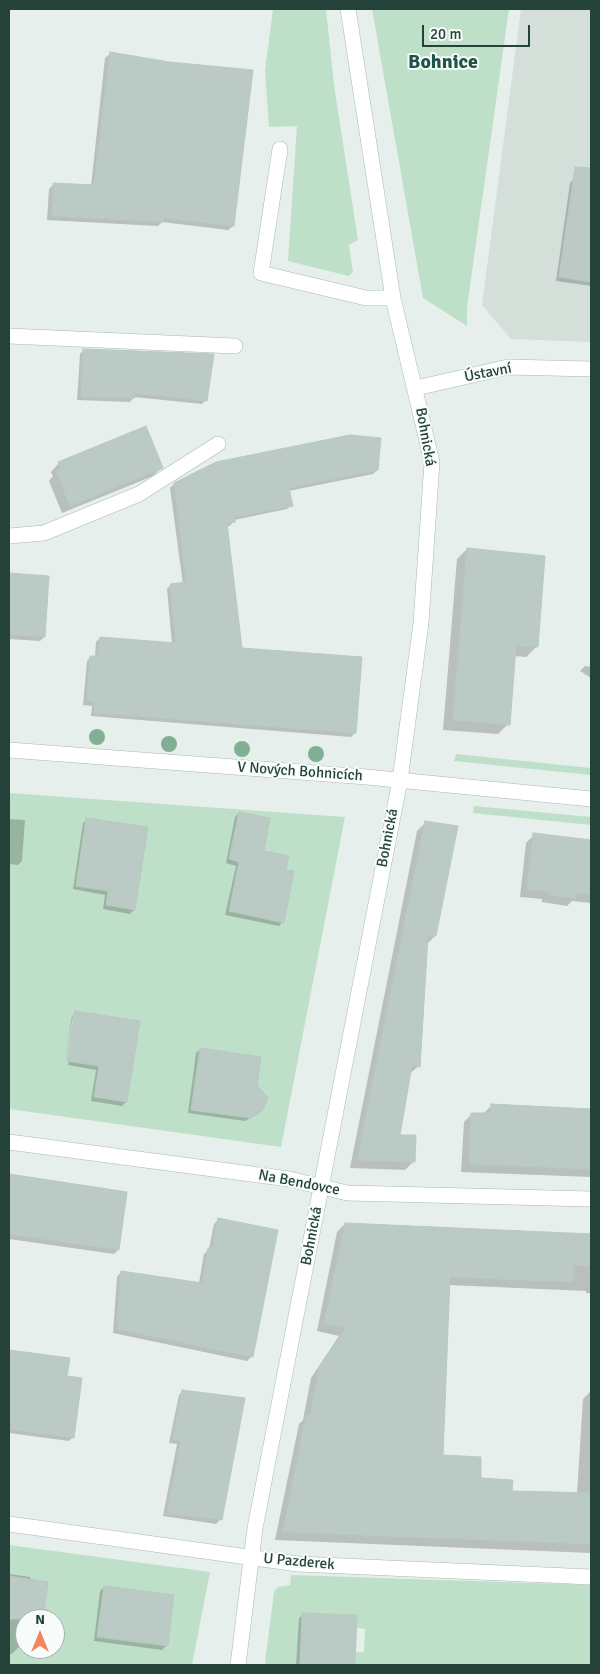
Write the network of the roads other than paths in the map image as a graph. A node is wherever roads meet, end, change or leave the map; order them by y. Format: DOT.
graph roads {
  1 [pos="348,9"];
  2 [pos="280,150"];
  3 [pos="393,298"];
  4 [pos="9,336"];
  5 [pos="236,346"];
  6 [pos="591,369"];
  7 [pos="416,388"];
  8 [pos="218,444"];
  9 [pos="9,536"];
  10 [pos="9,750"];
  11 [pos="400,780"];
  12 [pos="591,799"];
  13 [pos="9,1142"];
  14 [pos="321,1187"];
  15 [pos="591,1199"];
  16 [pos="9,1524"];
  17 [pos="252,1558"];
  18 [pos="591,1577"];
  19 [pos="238,1665"];
  1 -- 3 [label="street, Bohnická"];
  2 -- 3 [label="street"];
  3 -- 7 [label="street, Bohnická"];
  4 -- 5 [label="street"];
  6 -- 7 [label="street, Ústavní"];
  7 -- 11 [label="street, Bohnická"];
  8 -- 9 [label="street"];
  10 -- 11 [label="street, V Nových Bohnicích"];
  11 -- 12 [label="street, V Nových Bohnicích"];
  11 -- 14 [label="street, Bohnická"];
  13 -- 14 [label="street, Na Bendovce"];
  14 -- 15 [label="street, Na Bendovce"];
  14 -- 17 [label="street, Bohnická"];
  16 -- 17 [label="street, U Pazderek"];
  17 -- 18 [label="street, U Pazderek"];
  17 -- 19 [label="street, Bohnická"];
}
